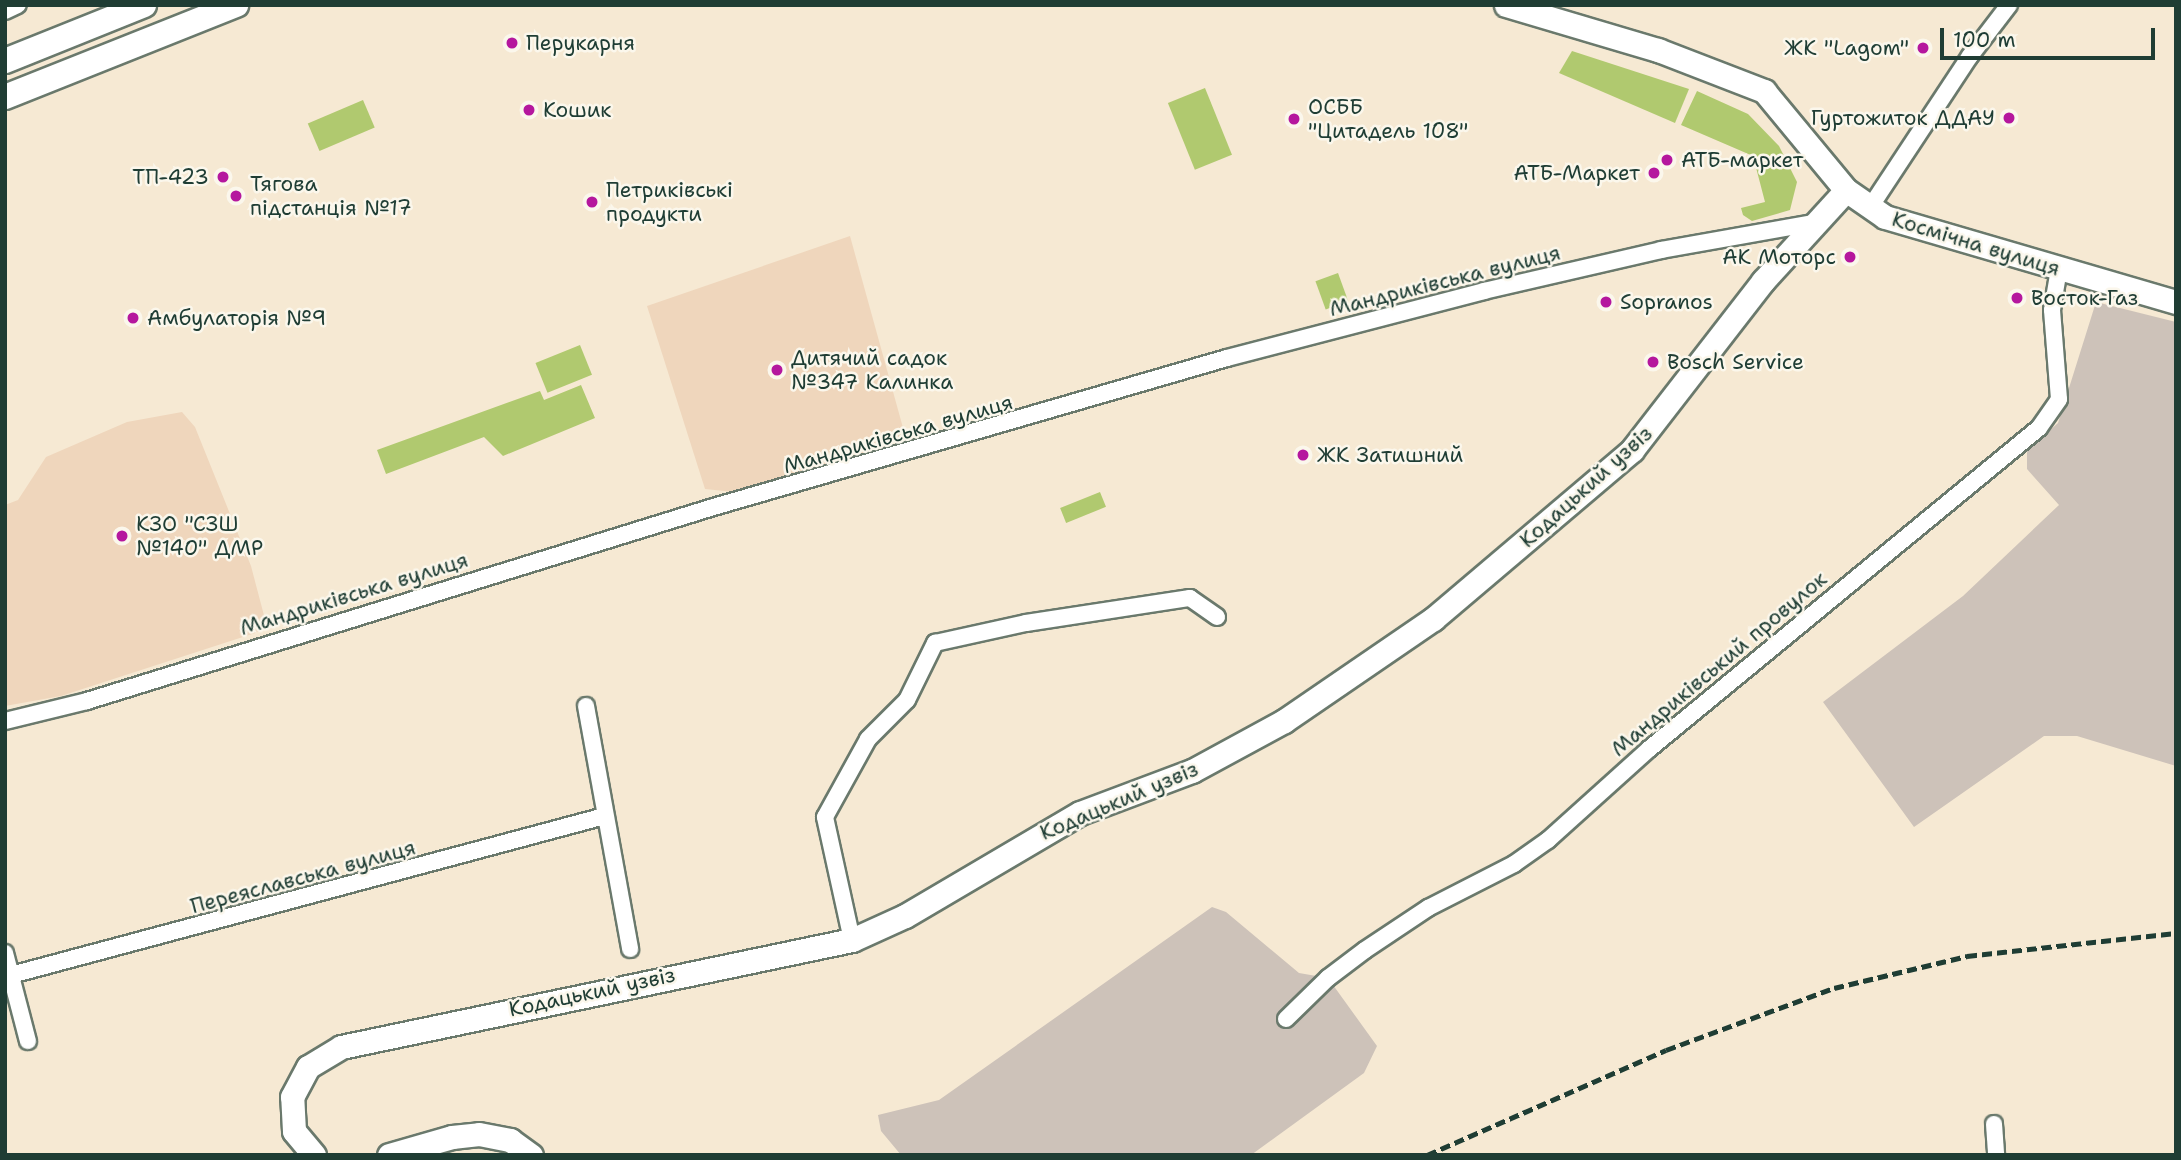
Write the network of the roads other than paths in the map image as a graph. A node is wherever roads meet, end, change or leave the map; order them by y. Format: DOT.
graph roads {
  1 [pos="18,5"];
  2 [pos="144,5"];
  3 [pos="236,5"];
  4 [pos="1506,5"];
  5 [pos="2009,5"];
  6 [pos="5,10"];
  7 [pos="5,61"];
  8 [pos="5,97"];
  9 [pos="1846,190"];
  10 [pos="1869,209"];
  11 [pos="1812,223"];
  12 [pos="2059,269"];
  13 [pos="2176,302"];
  14 [pos="1217,617"];
  15 [pos="586,706"];
  16 [pos="5,721"];
  17 [pos="605,816"];
  18 [pos="852,940"];
  19 [pos="629,949"];
  20 [pos="5,953"];
  21 [pos="9,987"];
  22 [pos="1286,1019"];
  23 [pos="27,1041"];
  24 [pos="1994,1124"];
  25 [pos="314,1155"];
  26 [pos="389,1155"];
  27 [pos="531,1155"];
  28 [pos="1996,1155"];
  1 -- 6 [label="street"];
  2 -- 7 [label="main road"];
  3 -- 8 [label="main road"];
  4 -- 9 [label="street, Космічна вулиця"];
  5 -- 10 [label="street"];
  9 -- 10 [label="street, Космічна вулиця"];
  9 -- 11 [label="street, Кодацький узвіз"];
  10 -- 12 [label="street, Космічна вулиця"];
  11 -- 16 [label="street, Мандриківська вулиця"];
  11 -- 18 [label="street, Кодацький узвіз"];
  12 -- 13 [label="street, Космічна вулиця"];
  12 -- 22 [label="street, Мандриківський провулок"];
  14 -- 18 [label="street"];
  15 -- 17 [label="street"];
  17 -- 19 [label="street"];
  17 -- 21 [label="street, Переяславська вулиця"];
  18 -- 25 [label="street, Кодацький узвіз"];
  20 -- 21 [label="street"];
  21 -- 23 [label="street"];
  24 -- 28 [label="street"];
  26 -- 27 [label="street"];
}
